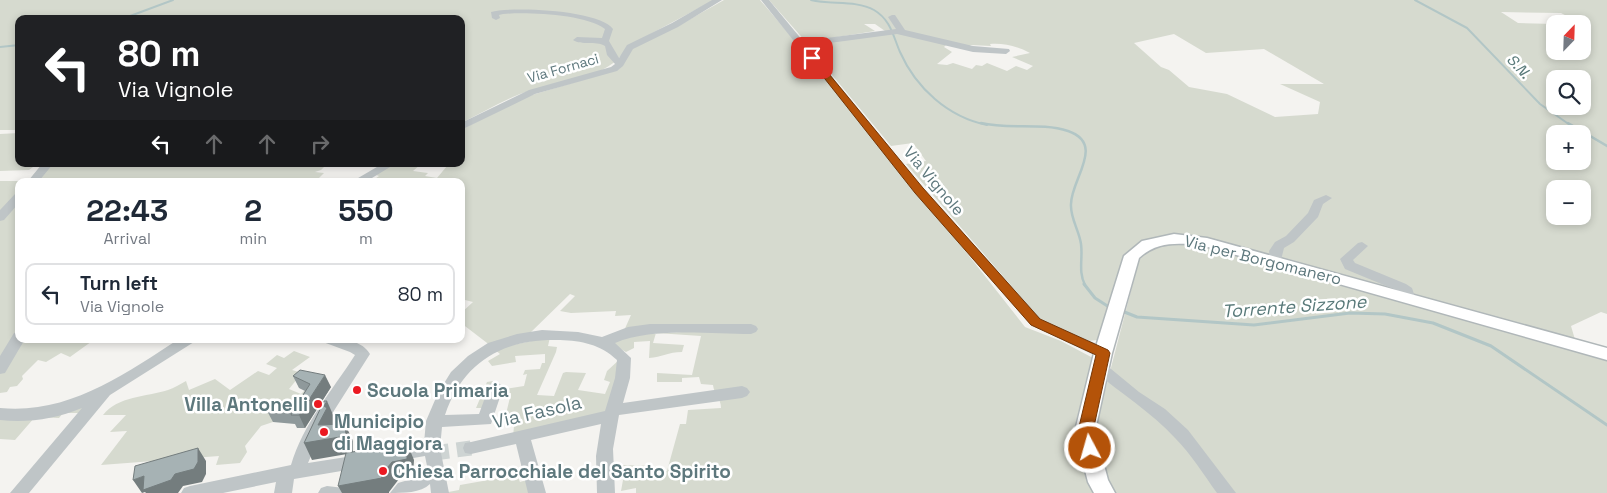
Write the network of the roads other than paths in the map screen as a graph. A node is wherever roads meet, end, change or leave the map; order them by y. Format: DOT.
graph roads {
  1 [pos="718,0"];
  2 [pos="765,0"];
  3 [pos="892,17"];
  4 [pos="496,18"];
  5 [pos="896,32"];
  6 [pos="577,40"];
  7 [pos="605,42"];
  8 [pos="801,44"];
  9 [pos="1006,51"];
  10 [pos="620,64"];
  11 [pos="465,125"];
  12 [pos="45,167"];
  13 [pos="385,167"];
  14 [pos="35,178"];
  15 [pos="365,178"];
  16 [pos="1326,198"];
  17 [pos="15,200"];
  18 [pos="0,216"];
  19 [pos="1362,246"];
  20 [pos="1274,261"];
  21 [pos="1408,297"];
  22 [pos="751,329"];
  23 [pos="605,342"];
  24 [pos="15,343"];
  25 [pos="182,343"];
  26 [pos="340,343"];
  27 [pos="1607,354"];
  28 [pos="1102,361"];
  29 [pos="0,369"];
  30 [pos="495,388"];
  31 [pos="742,392"];
  32 [pos="103,393"];
  33 [pos="612,413"];
  34 [pos="0,414"];
  35 [pos="434,421"];
  36 [pos="522,436"];
  37 [pos="432,448"];
  38 [pos="472,448"];
  39 [pos="292,472"];
  40 [pos="438,475"];
  41 [pos="19,493"];
  42 [pos="190,493"];
  43 [pos="283,493"];
  44 [pos="327,493"];
  45 [pos="338,493"];
  46 [pos="399,493"];
  47 [pos="440,493"];
  48 [pos="537,493"];
  49 [pos="606,493"];
  50 [pos="1106,493"];
  51 [pos="1227,493"];
  1 -- 10 [label="street, Via Fornaci"];
  2 -- 8 [label="street, Via Vignole"];
  3 -- 5 [label="street"];
  4 -- 7 [label="street"];
  5 -- 8 [label="street"];
  5 -- 9 [label="street"];
  6 -- 7 [label="street"];
  7 -- 10 [label="street"];
  8 -- 28 [label="street, Via Vignole"];
  10 -- 11 [label="street, Via Fornaci"];
  12 -- 14 [label="street"];
  13 -- 15 [label="street"];
  16 -- 20 [label="street"];
  17 -- 18 [label="street"];
  19 -- 21 [label="street"];
  20 -- 21 [label="main road, Via per Borgomanero"];
  20 -- 28 [label="main road, Via per Borgomanero"];
  21 -- 27 [label="main road, Via per Borgomanero"];
  22 -- 23 [label="street"];
  23 -- 33 [label="street"];
  23 -- 35 [label="street"];
  24 -- 29 [label="street"];
  25 -- 32 [label="street"];
  26 -- 39 [label="street"];
  28 -- 50 [label="main road, Via per Borgomanero"];
  28 -- 51 [label="street, Via Vignole"];
  30 -- 35 [label="street"];
  31 -- 33 [label="street, Via Fasola"];
  32 -- 34 [label="street"];
  32 -- 41 [label="street"];
  33 -- 36 [label="street, Via Fasola"];
  33 -- 49 [label="street"];
  35 -- 37 [label="street"];
  36 -- 38 [label="street, Via Fasola"];
  36 -- 48 [label="street"];
  37 -- 39 [label="street"];
  37 -- 40 [label="street"];
  39 -- 42 [label="street"];
  39 -- 43 [label="street"];
  40 -- 46 [label="street"];
  40 -- 47 [label="street"];
  44 -- 45 [label="street"];
}
